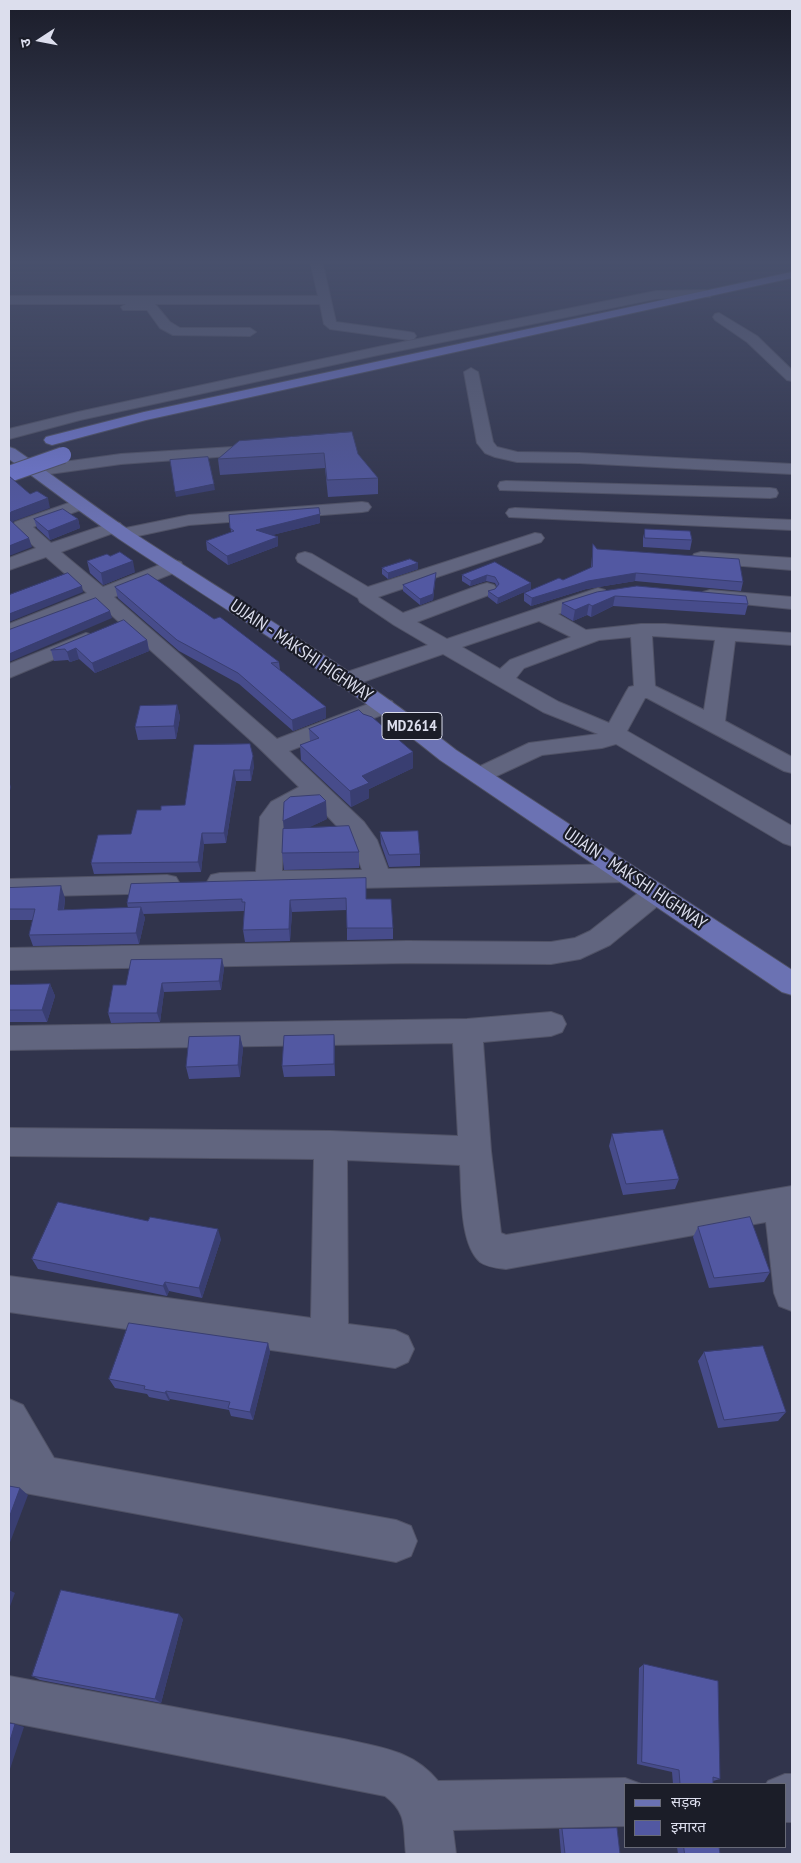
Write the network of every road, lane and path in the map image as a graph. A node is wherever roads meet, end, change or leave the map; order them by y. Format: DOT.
graph roads {
  1 [pos="374,352"];
  2 [pos="439,352"];
  3 [pos="766,352"];
  4 [pos="470,364"];
  5 [pos="792,376"];
  6 [pos="9,434"];
  7 [pos="282,448"];
  8 [pos="19,451"];
  9 [pos="69,459"];
  10 [pos="792,469"];
  11 [pos="35,471"];
  12 [pos="9,474"];
  13 [pos="506,486"];
  14 [pos="80,504"];
  15 [pos="362,508"];
  16 [pos="514,513"];
  17 [pos="15,528"];
  18 [pos="136,535"];
  19 [pos="535,538"];
  20 [pos="48,549"];
  21 [pos="786,549"];
  22 [pos="305,558"];
  23 [pos="9,564"];
  24 [pos="174,566"];
  25 [pos="487,589"];
  26 [pos="618,590"];
  27 [pos="100,595"];
  28 [pos="367,595"];
  29 [pos="792,602"];
  30 [pos="540,613"];
  31 [pos="401,621"];
  32 [pos="115,627"];
  33 [pos="641,630"];
  34 [pos="9,631"];
  35 [pos="726,635"];
  36 [pos="591,637"];
  37 [pos="792,639"];
  38 [pos="445,646"];
  39 [pos="9,672"];
  40 [pos="503,679"];
  41 [pos="346,680"];
  42 [pos="645,690"];
  43 [pos="384,706"];
  44 [pos="713,724"];
  45 [pos="614,733"];
  46 [pos="273,749"];
  47 [pos="792,766"];
  48 [pos="480,775"];
  49 [pos="314,789"];
  50 [pos="792,837"];
  51 [pos="625,873"];
  52 [pos="378,878"];
  53 [pos="268,880"];
  54 [pos="9,888"];
  55 [pos="656,893"];
  56 [pos="9,959"];
  57 [pos="792,984"];
  58 [pos="551,1024"];
  59 [pos="467,1031"];
  60 [pos="9,1038"];
  61 [pos="9,1142"];
  62 [pos="332,1145"];
  63 [pos="475,1151"];
  64 [pos="787,1203"];
  65 [pos="792,1293"];
  66 [pos="9,1294"];
  67 [pos="329,1339"];
  68 [pos="395,1349"];
  69 [pos="9,1419"];
  70 [pos="25,1474"];
  71 [pos="396,1541"];
  72 [pos="9,1699"];
  73 [pos="624,1802"];
  74 [pos="426,1806"];
  75 [pos="431,1854"];
  1 -- 6 [label="street"];
  2 -- 8 [label="highway"];
  3 -- 5 [label="street"];
  4 -- 10 [label="street"];
  7 -- 9 [label="street"];
  8 -- 11 [label="main road, UJJAIN - MAKSHI HIGHWAY / MD2614"];
  9 -- 11 [label="street"];
  9 -- 12 [label="highway, bridge"];
  11 -- 14 [label="main road, UJJAIN - MAKSHI HIGHWAY / MD2614"];
  13 -- 21 [label="street"];
  14 -- 17 [label="street"];
  14 -- 18 [label="main road, UJJAIN - MAKSHI HIGHWAY / MD2614"];
  15 -- 18 [label="street"];
  16 -- 21 [label="street"];
  17 -- 20 [label="street"];
  18 -- 20 [label="street"];
  18 -- 24 [label="main road, UJJAIN - MAKSHI HIGHWAY / MD2614"];
  19 -- 28 [label="street"];
  20 -- 23 [label="street"];
  20 -- 27 [label="street"];
  21 -- 29 [label="street"];
  22 -- 28 [label="street"];
  24 -- 27 [label="street"];
  24 -- 41 [label="main road, UJJAIN - MAKSHI HIGHWAY / MD2614"];
  25 -- 31 [label="street"];
  26 -- 30 [label="street"];
  27 -- 32 [label="street"];
  27 -- 34 [label="street"];
  28 -- 31 [label="street"];
  30 -- 36 [label="street"];
  30 -- 38 [label="street"];
  31 -- 38 [label="street"];
  32 -- 39 [label="street"];
  32 -- 46 [label="street"];
  33 -- 35 [label="street"];
  33 -- 36 [label="street"];
  33 -- 42 [label="street"];
  35 -- 37 [label="street"];
  35 -- 44 [label="street"];
  36 -- 40 [label="street"];
  38 -- 40 [label="street"];
  38 -- 41 [label="street"];
  40 -- 45 [label="street"];
  41 -- 43 [label="main road, UJJAIN - MAKSHI HIGHWAY / MD2614"];
  42 -- 44 [label="street"];
  42 -- 45 [label="street"];
  43 -- 46 [label="street"];
  43 -- 48 [label="main road, UJJAIN - MAKSHI HIGHWAY / MD2614"];
  44 -- 47 [label="street"];
  45 -- 48 [label="street"];
  45 -- 50 [label="street"];
  46 -- 49 [label="street"];
  48 -- 51 [label="main road, UJJAIN - MAKSHI HIGHWAY / MD2614"];
  49 -- 52 [label="street"];
  49 -- 53 [label="street"];
  51 -- 52 [label="street"];
  51 -- 55 [label="main road, UJJAIN - MAKSHI HIGHWAY / MD2614"];
  52 -- 53 [label="street"];
  53 -- 54 [label="street"];
  55 -- 56 [label="street"];
  55 -- 57 [label="main road, UJJAIN - MAKSHI HIGHWAY / MD2614"];
  58 -- 59 [label="street"];
  59 -- 60 [label="street"];
  59 -- 63 [label="street"];
  61 -- 62 [label="street"];
  62 -- 63 [label="street"];
  62 -- 67 [label="street"];
  63 -- 64 [label="street"];
  64 -- 65 [label="street"];
  66 -- 67 [label="street"];
  67 -- 68 [label="street"];
  69 -- 70 [label="street"];
  70 -- 71 [label="street"];
  72 -- 74 [label="street"];
  73 -- 74 [label="street"];
  74 -- 75 [label="street"];
}
